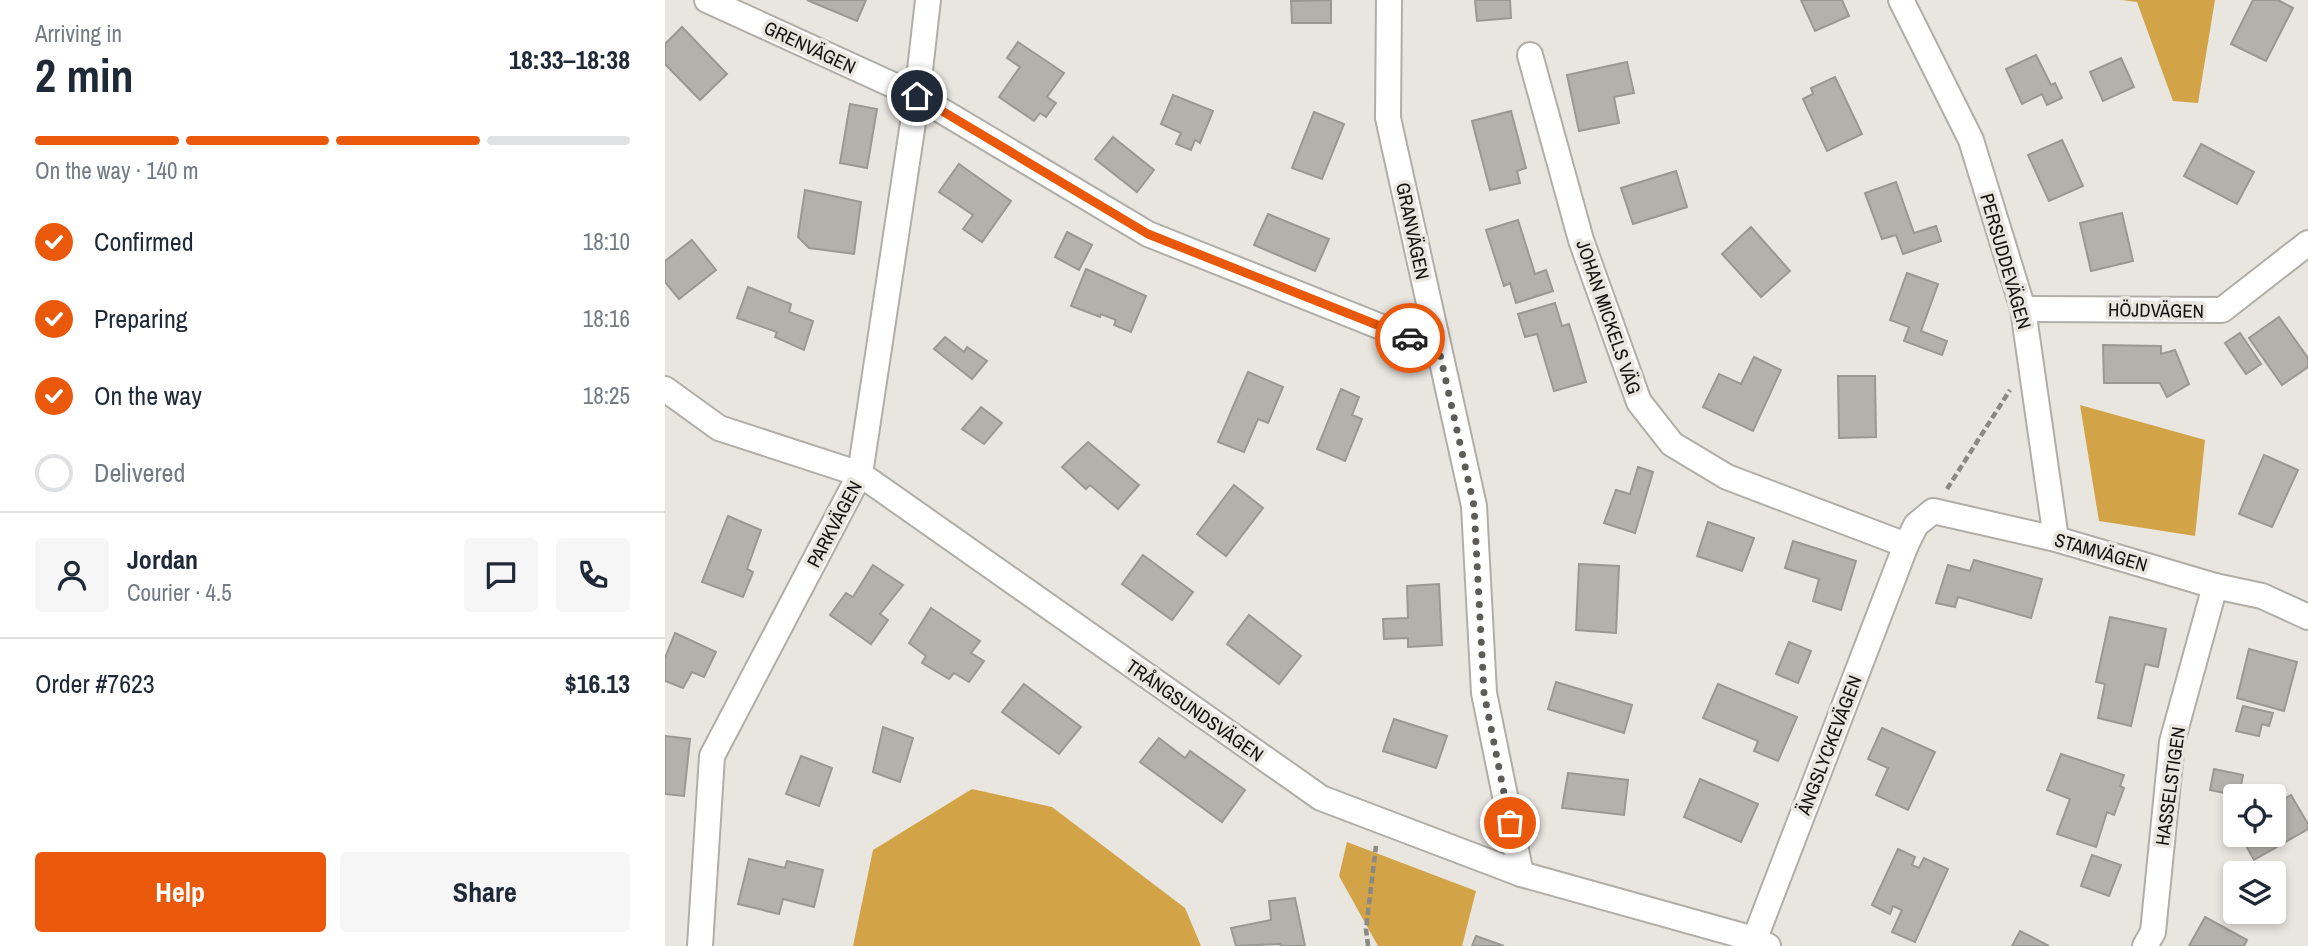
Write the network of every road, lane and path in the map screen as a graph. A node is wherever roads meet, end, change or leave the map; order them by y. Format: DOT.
graph roads {
  1 [pos="707,0"];
  2 [pos="928,0"];
  3 [pos="1389,0"];
  4 [pos="1901,0"];
  5 [pos="1530,55"];
  6 [pos="917,96"];
  7 [pos="2308,243"];
  8 [pos="2023,309"];
  9 [pos="1439,350"];
  10 [pos="2031,357"];
  11 [pos="665,389"];
  12 [pos="860,474"];
  13 [pos="1933,511"];
  14 [pos="2056,539"];
  15 [pos="1906,545"];
  16 [pos="2215,586"];
  17 [pos="2308,617"];
  18 [pos="1379,820"];
  19 [pos="1521,874"];
  20 [pos="1758,944"];
  21 [pos="700,946"];
  22 [pos="1368,946"];
  23 [pos="2145,946"];
  1 -- 6 [label="street, GRENVÄGEN"];
  2 -- 6 [label="street, PARKVÄGEN"];
  3 -- 9 [label="street, GRANVÄGEN"];
  4 -- 8 [label="street, PERSUDDEVÄGEN"];
  5 -- 15 [label="street, JOHAN MICKELS VÄG"];
  6 -- 9 [label="street, GRENVÄGEN"];
  6 -- 12 [label="street, PARKVÄGEN"];
  7 -- 8 [label="street, HÖJDVÄGEN"];
  8 -- 10 [label="street, PERSUDDEVÄGEN"];
  9 -- 19 [label="street, GRANVÄGEN"];
  10 -- 13 [label="path"];
  10 -- 14 [label="street, PERSUDDEVÄGEN"];
  11 -- 12 [label="street, TRÅNGSUNDSVÄGEN"];
  12 -- 18 [label="street, TRÅNGSUNDSVÄGEN"];
  12 -- 21 [label="street, PARKVÄGEN"];
  13 -- 14 [label="street, STAMVÄGEN"];
  13 -- 15 [label="street"];
  14 -- 16 [label="street, STAMVÄGEN"];
  15 -- 20 [label="street, ÄNGSLYCKEVÄGEN"];
  16 -- 17 [label="street, STAMVÄGEN"];
  16 -- 23 [label="street, HASSELSTIGEN"];
  18 -- 19 [label="street, TRÅNGSUNDSVÄGEN"];
  18 -- 22 [label="path"];
  19 -- 20 [label="street, TRÅNGSUNDSVÄGEN"];
}
